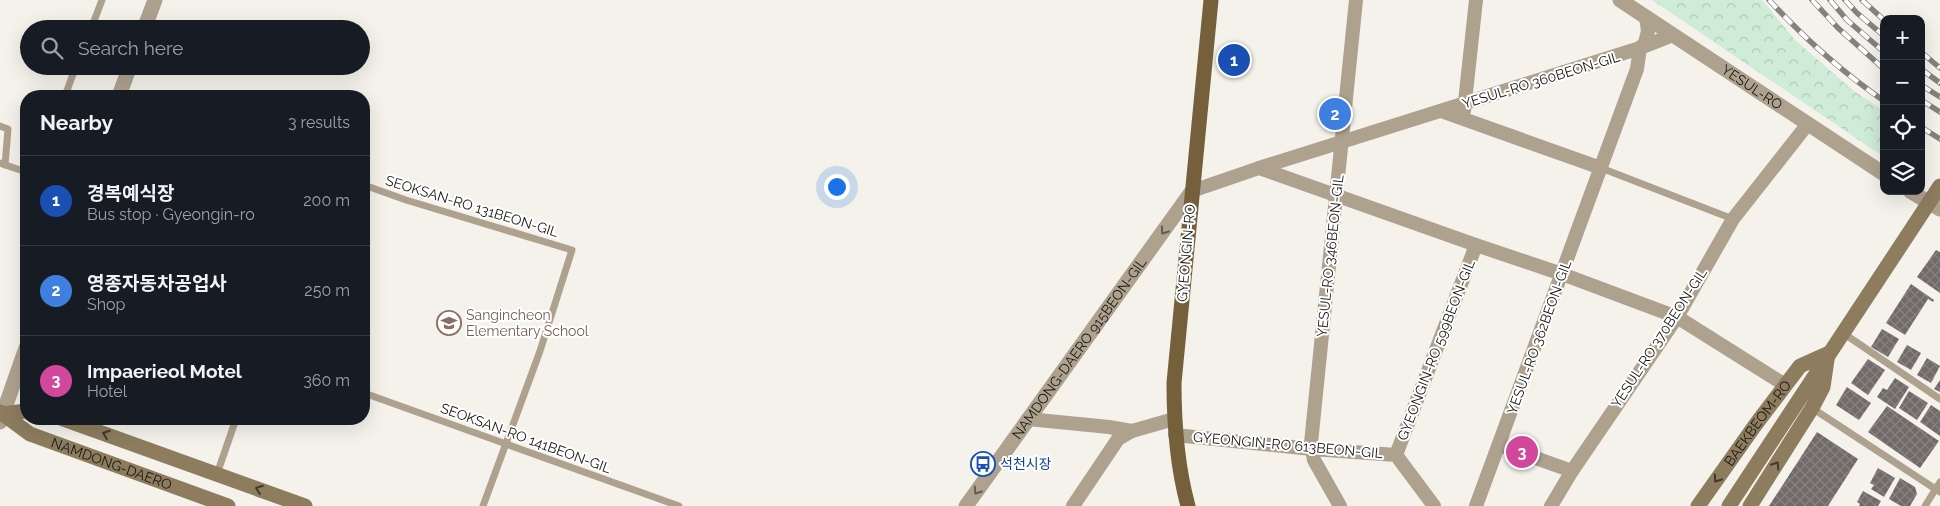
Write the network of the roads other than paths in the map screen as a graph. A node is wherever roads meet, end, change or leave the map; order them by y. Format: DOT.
graph roads {
  1 [pos="102,0"];
  2 [pos="154,0"];
  3 [pos="1211,0"];
  4 [pos="1356,0"];
  5 [pos="1476,0"];
  6 [pos="1620,0"];
  7 [pos="1646,17"];
  8 [pos="94,20"];
  9 [pos="147,20"];
  10 [pos="1673,35"];
  11 [pos="1640,48"];
  12 [pos="73,75"];
  13 [pos="127,75"];
  14 [pos="67,90"];
  15 [pos="121,90"];
  16 [pos="1465,104"];
  17 [pos="1441,111"];
  18 [pos="1464,119"];
  19 [pos="1807,125"];
  20 [pos="0,126"];
  21 [pos="1341,142"];
  22 [pos="3,164"];
  23 [pos="1259,168"];
  24 [pos="1601,168"];
  25 [pos="20,170"];
  26 [pos="1880,171"];
  27 [pos="370,186"];
  28 [pos="1940,186"];
  29 [pos="1192,191"];
  30 [pos="1336,195"];
  31 [pos="1916,195"];
  32 [pos="1934,206"];
  33 [pos="1733,219"];
  34 [pos="1940,219"];
  35 [pos="1476,245"];
  36 [pos="1562,274"];
  37 [pos="1677,317"];
  38 [pos="1842,332"];
  39 [pos="1829,353"];
  40 [pos="20,364"];
  41 [pos="1785,385"];
  42 [pos="370,396"];
  43 [pos="1940,399"];
  44 [pos="1812,408"];
  45 [pos="20,413"];
  46 [pos="1,416"];
  47 [pos="1028,419"];
  48 [pos="1174,419"];
  49 [pos="80,425"];
  50 [pos="234,425"];
  51 [pos="1132,431"];
  52 [pos="1176,435"];
  53 [pos="506,444"];
  54 [pos="1499,445"];
  55 [pos="1312,449"];
  56 [pos="1396,455"];
  57 [pos="1572,471"];
  58 [pos="217,474"];
  59 [pos="1940,482"];
  60 [pos="1938,490"];
  61 [pos="206,502"];
  62 [pos="228,506"];
  63 [pos="305,506"];
  64 [pos="483,506"];
  65 [pos="679,506"];
  66 [pos="966,506"];
  67 [pos="1073,506"];
  68 [pos="1188,506"];
  69 [pos="1340,506"];
  70 [pos="1434,506"];
  71 [pos="1476,506"];
  72 [pos="1551,506"];
  73 [pos="1698,506"];
  74 [pos="1729,506"];
  75 [pos="1750,506"];
  76 [pos="1925,506"];
  1 -- 8 [label="lane"];
  2 -- 9 [label="street"];
  3 -- 29 [label="main road, GYEONGIN-RO"];
  4 -- 21 [label="street, YESUL-RO 346BEON-GIL"];
  5 -- 16 [label="street"];
  6 -- 7 [label="street, YESUL-RO"];
  7 -- 10 [label="street, YESUL-RO"];
  7 -- 11 [label="street, YESUL-RO 362BEON-GIL"];
  10 -- 11 [label="street, YESUL-RO 360BEON-GIL"];
  10 -- 19 [label="street, YESUL-RO"];
  11 -- 16 [label="street, YESUL-RO 360BEON-GIL"];
  11 -- 24 [label="street, YESUL-RO 362BEON-GIL"];
  12 -- 14 [label="lane"];
  13 -- 15 [label="street"];
  16 -- 17 [label="street, YESUL-RO 360BEON-GIL"];
  16 -- 18 [label="street"];
  17 -- 18 [label="street, YESUL-RO 360BEON-GIL"];
  17 -- 21 [label="street, YESUL-RO 360BEON-GIL"];
  18 -- 24 [label="street, YESUL-RO 360BEON-GIL"];
  19 -- 26 [label="street, YESUL-RO"];
  19 -- 33 [label="street, YESUL-RO 370BEON-GIL"];
  20 -- 22 [label="lane"];
  21 -- 23 [label="street, YESUL-RO 360BEON-GIL"];
  21 -- 30 [label="street, YESUL-RO 346BEON-GIL"];
  22 -- 25 [label="lane"];
  23 -- 29 [label="street"];
  23 -- 30 [label="street, GYEONGIN-RO 599BEON-GIL"];
  24 -- 33 [label="lane"];
  24 -- 36 [label="street, YESUL-RO 362BEON-GIL"];
  27 -- 53 [label="lane, SEOKSAN-RO 131BEON-GIL"];
  28 -- 32 [label="main road, BAEKBEOM-RO"];
  29 -- 47 [label="street, NAMDONG-DAERO 915BEON-GIL, one-way"];
  29 -- 48 [label="main road, GYEONGIN-RO"];
  30 -- 35 [label="street, GYEONGIN-RO 599BEON-GIL"];
  30 -- 55 [label="street, YESUL-RO 346BEON-GIL"];
  31 -- 32 [label="street"];
  32 -- 34 [label="lane"];
  32 -- 38 [label="main road, BAEKBEOM-RO"];
  33 -- 37 [label="street, YESUL-RO 370BEON-GIL"];
  35 -- 36 [label="street, GYEONGIN-RO 599BEON-GIL"];
  35 -- 56 [label="street, GYEONGIN-RO 599BEON-GIL"];
  36 -- 37 [label="street, GYEONGIN-RO 599BEON-GIL"];
  36 -- 54 [label="street, YESUL-RO 362BEON-GIL"];
  37 -- 41 [label="street, GYEONGIN-RO 599BEON-GIL"];
  37 -- 57 [label="street, YESUL-RO 370BEON-GIL"];
  38 -- 39 [label="main road, BAEKBEOM-RO"];
  38 -- 43 [label="lane"];
  39 -- 41 [label="main road, BAEKBEOM-RO"];
  39 -- 44 [label="main road, BAEKBEOM-RO"];
  39 -- 74 [label="main road, BAEKBEOM-RO"];
  40 -- 46 [label="street"];
  41 -- 73 [label="main road, BAEKBEOM-RO, one-way"];
  42 -- 53 [label="lane, SEOKSAN-RO 141BEON-GIL"];
  44 -- 60 [label="lane"];
  75 -- 44 [label="main road, BAEKBEOM-RO, one-way"];
  45 -- 46 [label="main road"];
  46 -- 61 [label="main road, NAMDONG-DAERO"];
  47 -- 51 [label="street"];
  47 -- 66 [label="street, NAMDONG-DAERO 915BEON-GIL, one-way"];
  48 -- 51 [label="street"];
  48 -- 52 [label="main road, GYEONGIN-RO"];
  58 -- 49 [label="main road, one-way"];
  50 -- 58 [label="lane"];
  51 -- 67 [label="street"];
  52 -- 55 [label="street, GYEONGIN-RO 613BEON-GIL"];
  52 -- 68 [label="main road, GYEONGIN-RO"];
  53 -- 64 [label="lane"];
  53 -- 65 [label="lane, SEOKSAN-RO 141BEON-GIL"];
  54 -- 57 [label="street"];
  54 -- 71 [label="street, YESUL-RO 362BEON-GIL"];
  55 -- 56 [label="street, GYEONGIN-RO 613BEON-GIL"];
  55 -- 69 [label="street, YESUL-RO 346BEON-GIL"];
  56 -- 70 [label="street, GYEONGIN-RO 613BEON-GIL"];
  57 -- 72 [label="street, YESUL-RO 370BEON-GIL"];
  63 -- 58 [label="main road, one-way"];
  59 -- 60 [label="lane"];
  60 -- 76 [label="lane"];
  61 -- 62 [label="main road, NAMDONG-DAERO"];
}
